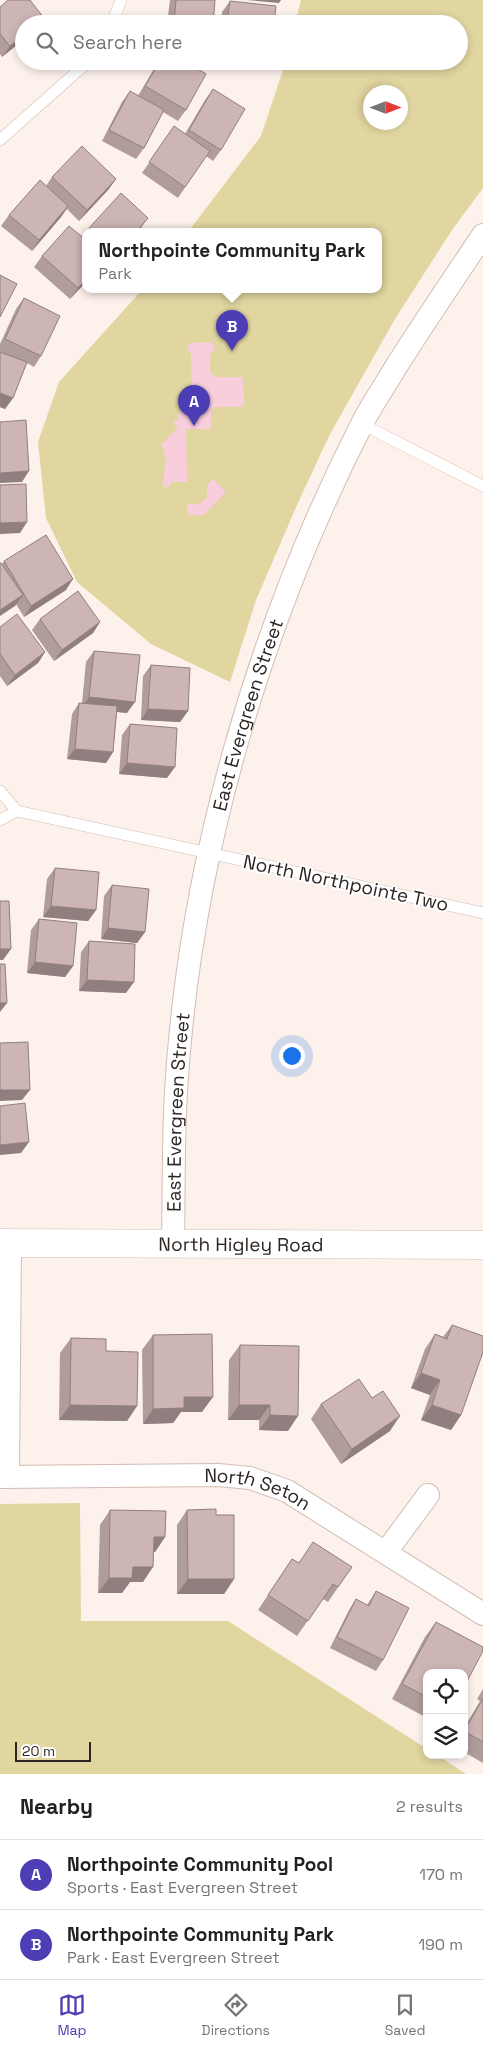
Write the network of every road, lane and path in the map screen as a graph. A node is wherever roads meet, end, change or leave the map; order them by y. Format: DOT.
graph roads {
  1 [pos="120,0"];
  2 [pos="115,15"];
  3 [pos="79,70"];
  4 [pos="0,140"];
  5 [pos="483,235"];
  6 [pos="362,424"];
  7 [pos="483,486"];
  8 [pos="0,790"];
  9 [pos="17,811"];
  10 [pos="0,820"];
  11 [pos="209,853"];
  12 [pos="483,913"];
  13 [pos="5,1243"];
  14 [pos="173,1243"];
  15 [pos="483,1245"];
  16 [pos="4,1477"];
  17 [pos="428,1495"];
  18 [pos="386,1552"];
  19 [pos="483,1614"];
  1 -- 2 [label="lane"];
  3 -- 4 [label="lane"];
  5 -- 6 [label="street, East Evergreen Street"];
  6 -- 7 [label="lane"];
  6 -- 11 [label="street, East Evergreen Street"];
  8 -- 9 [label="lane"];
  9 -- 10 [label="lane"];
  9 -- 11 [label="lane, North Northpointe Two"];
  11 -- 12 [label="lane, North Northpointe Two"];
  11 -- 14 [label="street, East Evergreen Street"];
  13 -- 14 [label="main road, North Higley Road"];
  13 -- 16 [label="street"];
  14 -- 15 [label="main road, North Higley Road"];
  16 -- 18 [label="street, North Seton"];
  17 -- 18 [label="street"];
  18 -- 19 [label="street, North Seton"];
}
